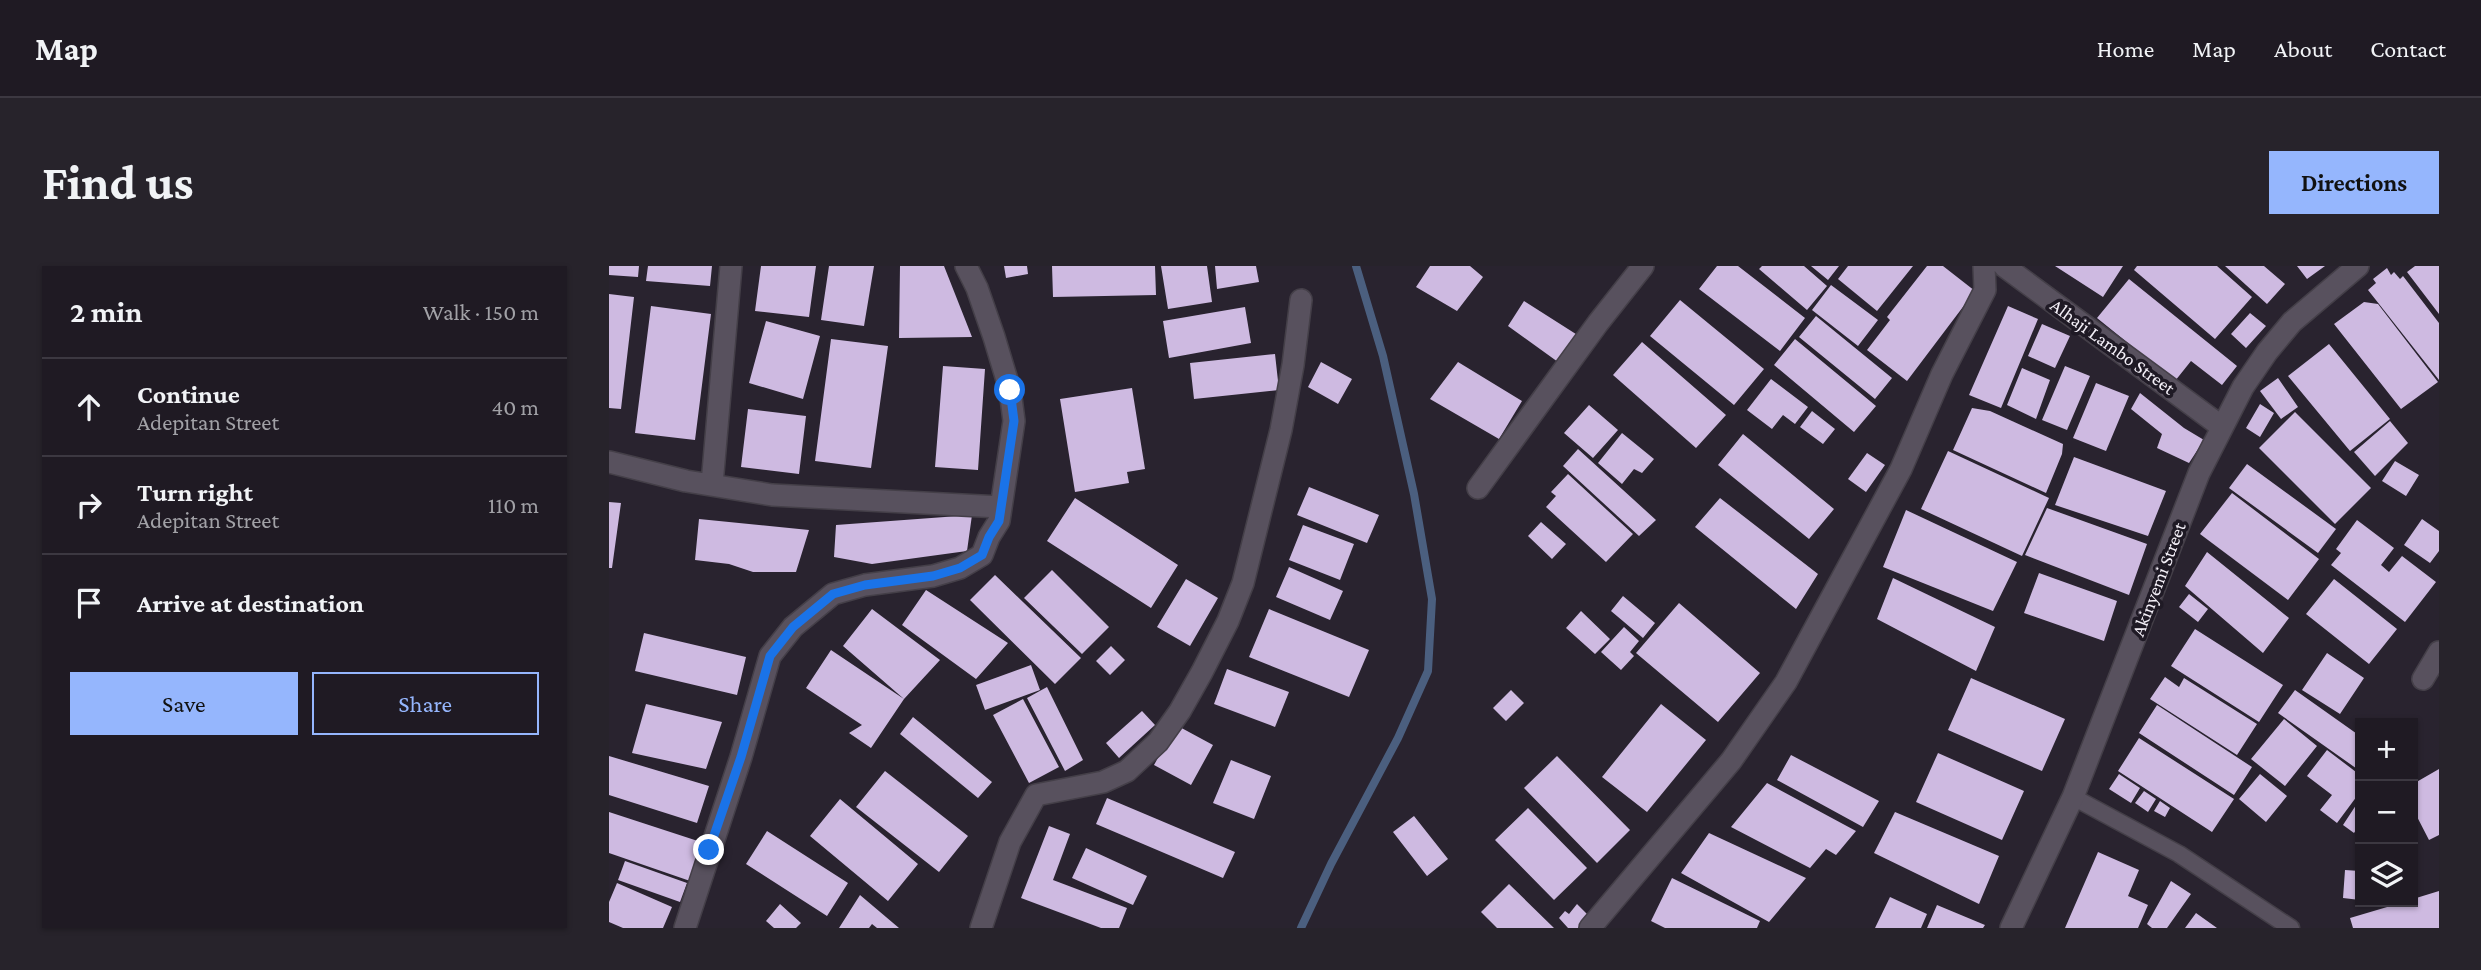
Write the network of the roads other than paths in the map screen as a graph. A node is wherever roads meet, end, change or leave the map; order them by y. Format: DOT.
graph roads {
  1 [pos="731,266"];
  2 [pos="966,266"];
  3 [pos="1643,266"];
  4 [pos="1984,266"];
  5 [pos="2004,266"];
  6 [pos="2358,266"];
  7 [pos="1301,300"];
  8 [pos="2222,427"];
  9 [pos="609,462"];
  10 [pos="712,484"];
  11 [pos="1478,488"];
  12 [pos="1000,507"];
  13 [pos="2439,652"];
  14 [pos="2423,679"];
  15 [pos="2073,797"];
  16 [pos="685,928"];
  17 [pos="981,928"];
  18 [pos="1590,928"];
  19 [pos="2011,928"];
  20 [pos="2291,928"];
  1 -- 10 [label="street"];
  2 -- 12 [label="street"];
  3 -- 11 [label="street"];
  4 -- 18 [label="street"];
  5 -- 8 [label="street, Alhaji Lambo Street"];
  6 -- 8 [label="street, Akinyemi Street"];
  7 -- 17 [label="street"];
  8 -- 15 [label="street, Akinyemi Street"];
  9 -- 10 [label="street"];
  10 -- 12 [label="street"];
  12 -- 16 [label="street"];
  13 -- 14 [label="street"];
  15 -- 19 [label="street, Akinyemi Street"];
  15 -- 20 [label="lane"];
}
